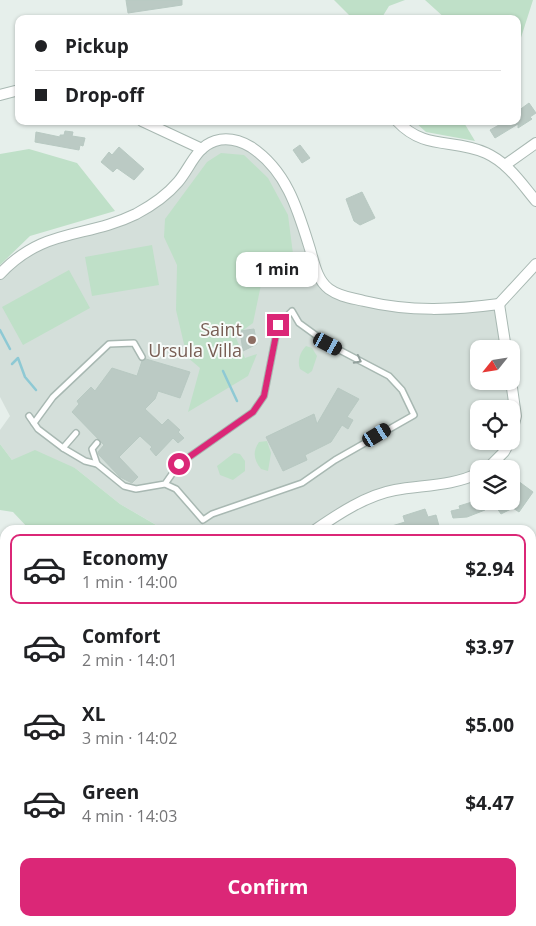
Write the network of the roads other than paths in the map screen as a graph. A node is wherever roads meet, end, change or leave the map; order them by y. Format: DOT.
graph roads {
  1 [pos="15,91"];
  2 [pos="0,95"];
  3 [pos="151,125"];
  4 [pos="401,125"];
  5 [pos="536,143"];
  6 [pos="202,149"];
  7 [pos="505,164"];
  8 [pos="536,200"];
  9 [pos="536,264"];
  10 [pos="0,274"];
  11 [pos="500,304"];
  12 [pos="505,340"];
  13 [pos="142,357"];
  14 [pos="29,416"];
  15 [pos="34,423"];
  16 [pos="76,432"];
  17 [pos="97,443"];
  18 [pos="63,448"];
  19 [pos="505,450"];
  20 [pos="496,460"];
  21 [pos="97,464"];
  22 [pos="470,476"];
  23 [pos="165,484"];
  24 [pos="323,525"];
  1 -- 2 [label="street"];
  3 -- 6 [label="street"];
  4 -- 7 [label="street"];
  5 -- 7 [label="street"];
  6 -- 10 [label="street"];
  6 -- 11 [label="street"];
  7 -- 8 [label="street"];
  9 -- 11 [label="street"];
  11 -- 12 [label="street"];
  13 -- 15 [label="lane"];
  14 -- 15 [label="lane"];
  15 -- 18 [label="lane"];
  16 -- 18 [label="lane"];
  17 -- 21 [label="lane"];
  18 -- 21 [label="lane"];
  19 -- 20 [label="street"];
  21 -- 23 [label="lane"];
  22 -- 24 [label="street"];
  23 -- 23 [label="lane, one-way"];
}
